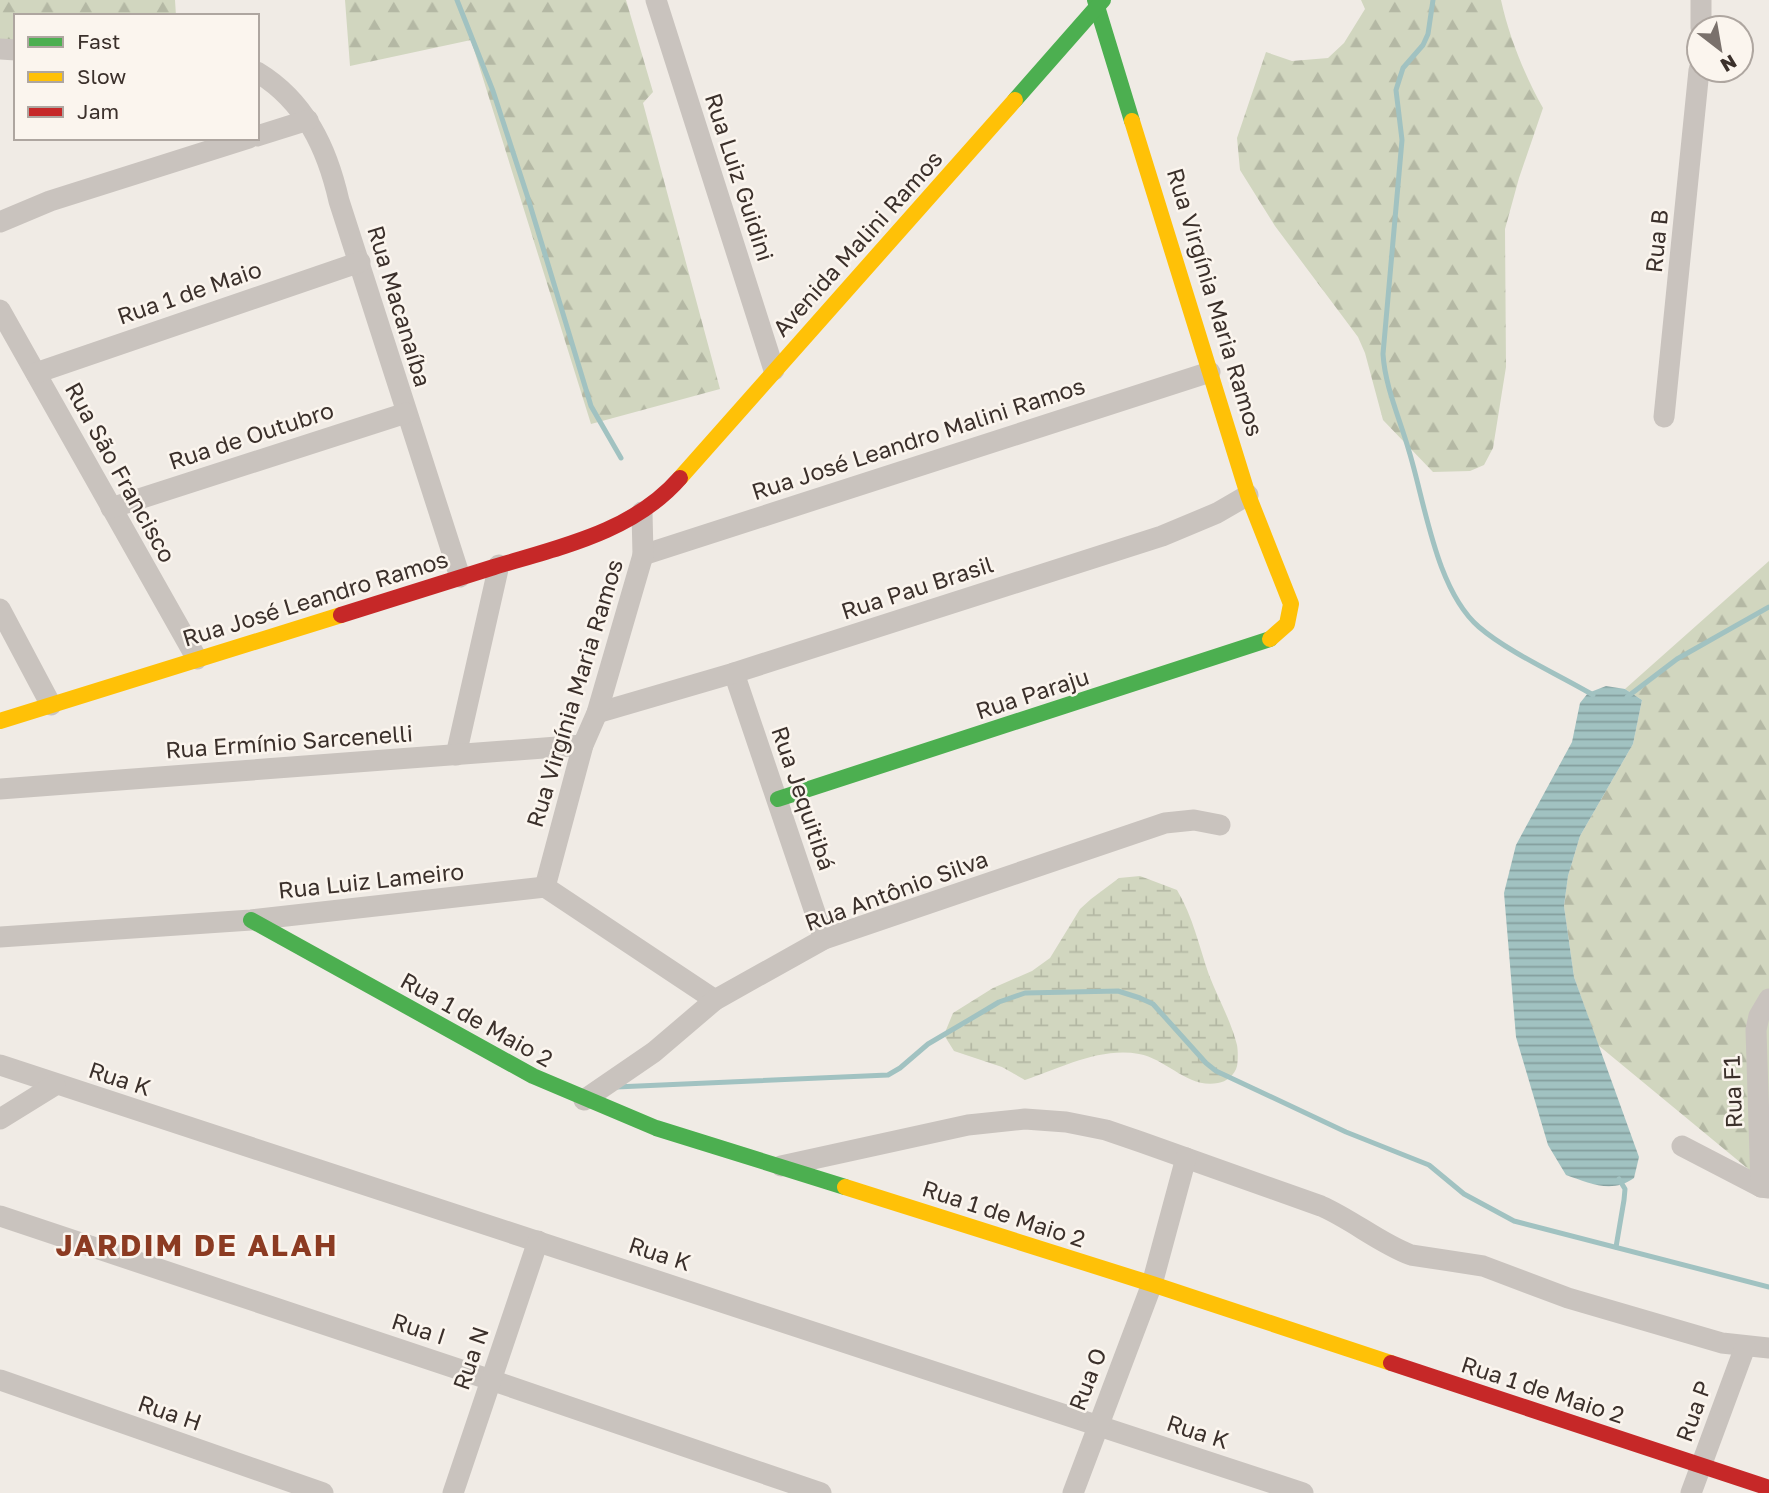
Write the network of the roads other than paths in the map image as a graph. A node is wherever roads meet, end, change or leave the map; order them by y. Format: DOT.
graph roads {
  1 [pos="656,0"];
  2 [pos="1098,3"];
  3 [pos="259,74"];
  4 [pos="1698,84"];
  5 [pos="308,120"];
  6 [pos="259,135"];
  7 [pos="243,140"];
  8 [pos="0,222"];
  9 [pos="360,262"];
  10 [pos="0,310"];
  11 [pos="774,370"];
  12 [pos="1210,372"];
  13 [pos="36,373"];
  14 [pos="406,413"];
  15 [pos="1664,418"];
  16 [pos="1248,495"];
  17 [pos="111,508"];
  18 [pos="642,512"];
  19 [pos="643,555"];
  20 [pos="499,565"];
  21 [pos="460,577"];
  22 [pos="0,609"];
  23 [pos="1292,617"];
  24 [pos="197,659"];
  25 [pos="734,673"];
  26 [pos="51,705"];
  27 [pos="597,713"];
  28 [pos="0,721"];
  29 [pos="583,746"];
  30 [pos="456,755"];
  31 [pos="0,789"];
  32 [pos="778,799"];
  33 [pos="1220,825"];
  34 [pos="545,887"];
  35 [pos="251,920"];
  36 [pos="0,937"];
  37 [pos="824,939"];
  38 [pos="1769,999"];
  39 [pos="715,1000"];
  40 [pos="0,1065"];
  41 [pos="55,1085"];
  42 [pos="584,1100"];
  43 [pos="0,1119"];
  44 [pos="1682,1146"];
  45 [pos="1186,1158"];
  46 [pos="779,1166"];
  47 [pos="1765,1188"];
  48 [pos="0,1216"];
  49 [pos="538,1241"];
  50 [pos="1152,1284"];
  51 [pos="1745,1347"];
  52 [pos="1769,1348"];
  53 [pos="0,1380"];
  54 [pos="491,1380"];
  55 [pos="1098,1425"];
  56 [pos="1702,1465"];
  57 [pos="1769,1488"];
  58 [pos="323,1493"];
  59 [pos="453,1493"];
  60 [pos="821,1493"];
  61 [pos="1073,1493"];
  62 [pos="1303,1493"];
  63 [pos="1691,1493"];
  1 -- 11 [label="street, Rua Luiz Guidini"];
  2 -- 11 [label="street, Avenida Malini Ramos"];
  2 -- 12 [label="street, Rua Virgínia Maria Ramos"];
  3 -- 5 [label="street, Rua Macanaíba"];
  4 -- 15 [label="street, Rua B"];
  5 -- 6 [label="street"];
  5 -- 9 [label="street, Rua Macanaíba"];
  7 -- 8 [label="street"];
  9 -- 13 [label="street, Rua 1 de Maio"];
  9 -- 14 [label="street, Rua Macanaíba"];
  10 -- 13 [label="street, Rua São Francisco"];
  11 -- 18 [label="street, Avenida Malini Ramos"];
  12 -- 16 [label="street, Rua Virgínia Maria Ramos"];
  12 -- 19 [label="street, Rua José Leandro Malini Ramos"];
  13 -- 17 [label="street, Rua São Francisco"];
  14 -- 17 [label="street, Rua de Outubro"];
  14 -- 21 [label="street, Rua Macanaíba"];
  16 -- 23 [label="street, Rua Virgínia Maria Ramos"];
  16 -- 25 [label="street, Rua Pau Brasil"];
  17 -- 24 [label="street, Rua São Francisco"];
  18 -- 19 [label="street, Rua Virgínia Maria Ramos"];
  18 -- 20 [label="street, Rua José Leandro Ramos"];
  19 -- 27 [label="street, Rua Virgínia Maria Ramos"];
  20 -- 21 [label="street, Rua José Leandro Ramos"];
  20 -- 30 [label="street"];
  21 -- 24 [label="street, Rua José Leandro Ramos"];
  22 -- 26 [label="street"];
  23 -- 32 [label="street, Rua Paraju"];
  24 -- 26 [label="street, Rua José Leandro Ramos"];
  25 -- 27 [label="street, Rua Pau Brasil"];
  25 -- 32 [label="street, Rua Jequitibá"];
  26 -- 28 [label="street, Rua José Leandro Ramos"];
  27 -- 29 [label="street, Rua Virgínia Maria Ramos"];
  29 -- 30 [label="street, Rua Ermínio Sarcenelli"];
  29 -- 34 [label="street, Rua Virgínia Maria Ramos"];
  30 -- 31 [label="street, Rua Ermínio Sarcenelli"];
  32 -- 37 [label="street, Rua Jequitibá"];
  33 -- 37 [label="street, Rua Antônio Silva"];
  34 -- 35 [label="street, Rua Luiz Lameiro"];
  34 -- 39 [label="street"];
  35 -- 36 [label="street, Rua Luiz Lameiro"];
  35 -- 42 [label="street, Rua 1 de Maio 2"];
  37 -- 39 [label="street, Rua Antônio Silva"];
  38 -- 47 [label="street, Rua F1"];
  39 -- 42 [label="street, Rua Antônio Silva"];
  40 -- 41 [label="street, Rua K"];
  41 -- 43 [label="street"];
  41 -- 49 [label="street, Rua K"];
  42 -- 46 [label="street, Rua 1 de Maio 2"];
  44 -- 47 [label="street"];
  45 -- 46 [label="street"];
  45 -- 50 [label="street, Rua O"];
  45 -- 51 [label="street"];
  46 -- 50 [label="street, Rua 1 de Maio 2"];
  48 -- 54 [label="street, Rua I"];
  49 -- 54 [label="street, Rua N"];
  49 -- 55 [label="street, Rua K"];
  50 -- 55 [label="street, Rua O"];
  50 -- 56 [label="street, Rua 1 de Maio 2"];
  51 -- 52 [label="street"];
  51 -- 56 [label="street, Rua P"];
  53 -- 58 [label="street, Rua H"];
  54 -- 59 [label="street, Rua N"];
  54 -- 60 [label="street, Rua I"];
  55 -- 61 [label="street, Rua O"];
  55 -- 62 [label="street, Rua K"];
  56 -- 57 [label="street, Rua 1 de Maio 2"];
  56 -- 63 [label="street, Rua P"];
}
